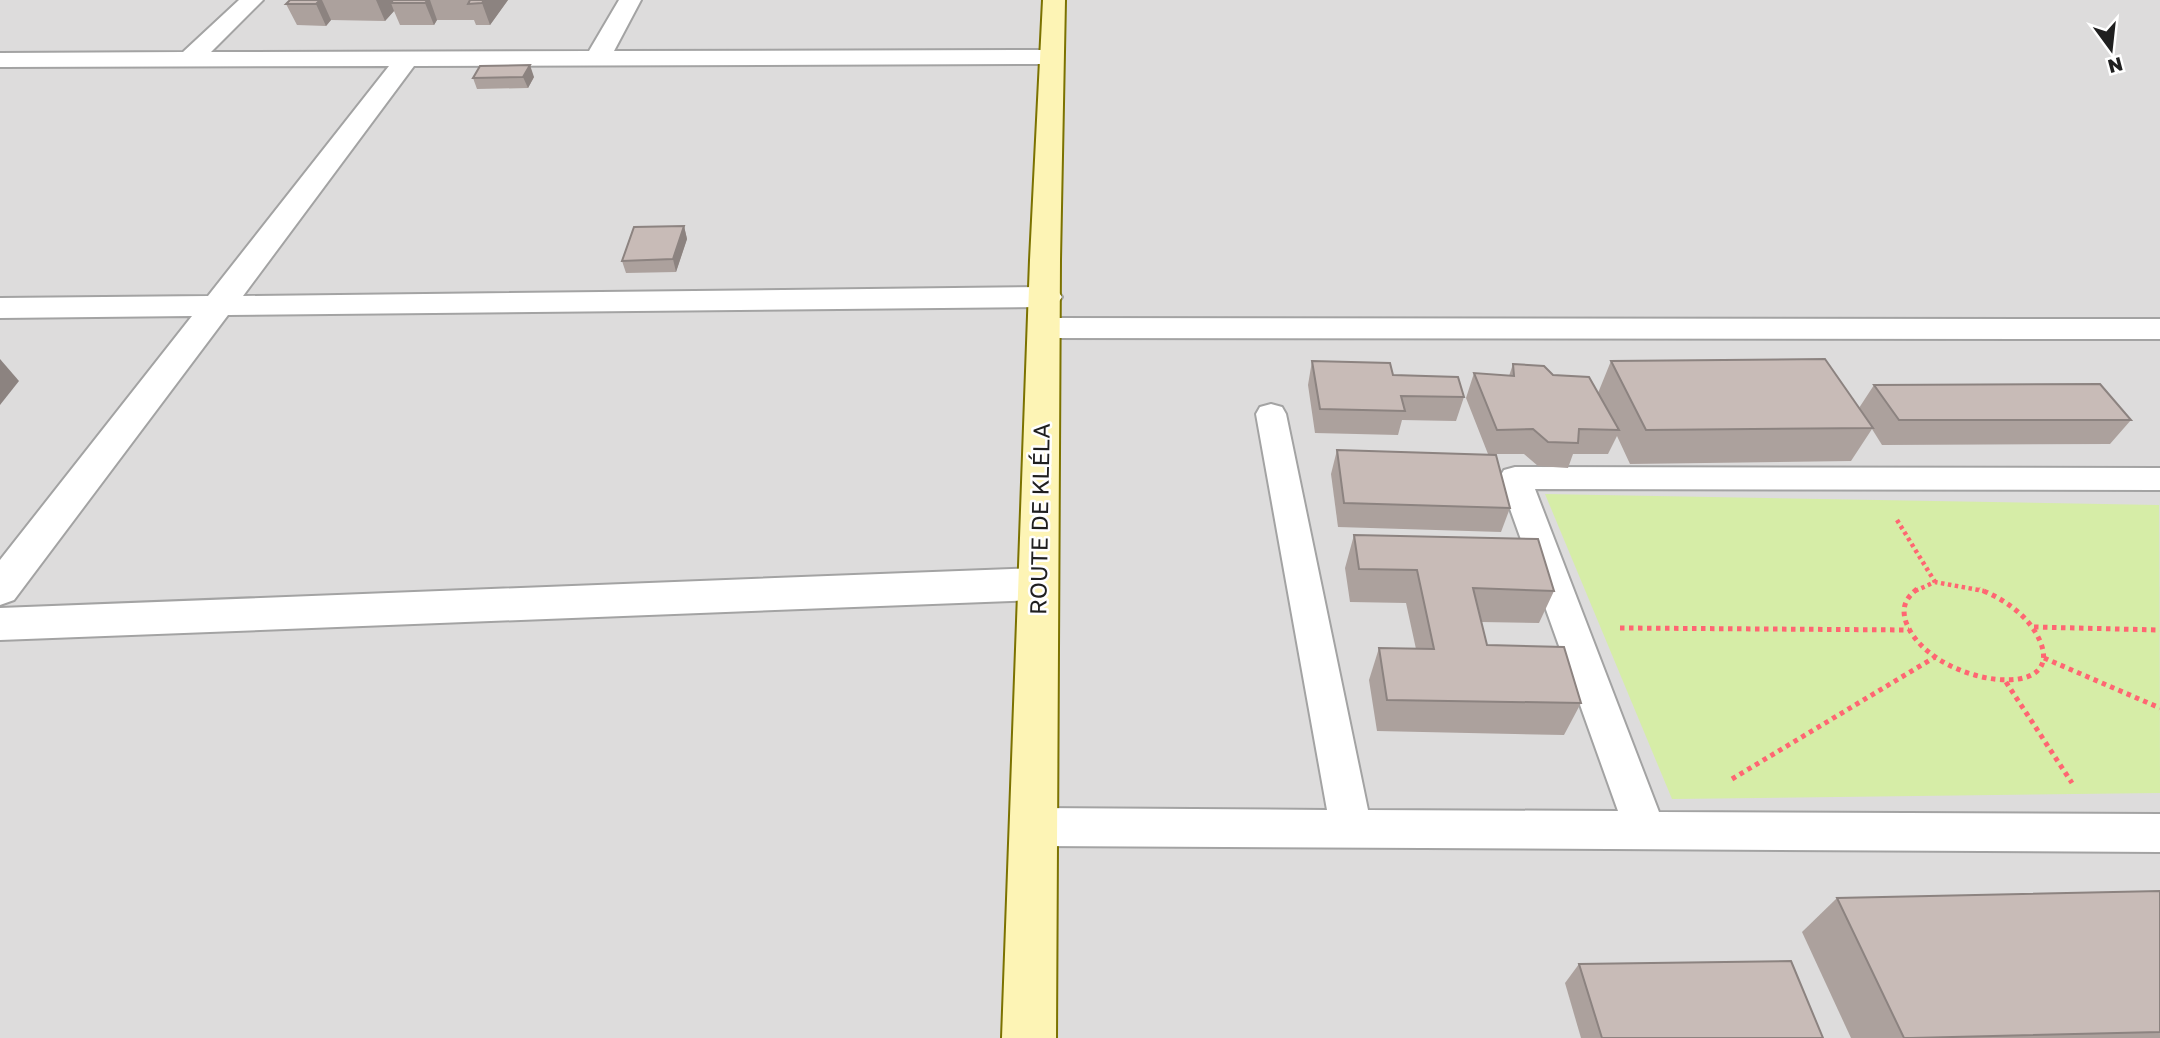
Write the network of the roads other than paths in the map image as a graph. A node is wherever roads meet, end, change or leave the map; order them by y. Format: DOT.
graph roads {
  1 [pos="252,0"];
  2 [pos="631,0"];
  3 [pos="1054,0"];
  4 [pos="598,57"];
  5 [pos="1051,57"];
  6 [pos="408,58"];
  7 [pos="190,59"];
  8 [pos="0,60"];
  9 [pos="219,306"];
  10 [pos="0,308"];
  11 [pos="1045,313"];
  12 [pos="2160,329"];
  13 [pos="1271,414"];
  14 [pos="2160,479"];
  15 [pos="1037,584"];
  16 [pos="0,589"];
  17 [pos="0,624"];
  18 [pos="1036,827"];
  19 [pos="1351,829"];
  20 [pos="1646,831"];
  21 [pos="2160,833"];
  22 [pos="1028,1038"];
  1 -- 7 [label="street"];
  2 -- 4 [label="street"];
  3 -- 5 [label="main road, ROUTE DE KLÉLA"];
  4 -- 5 [label="street"];
  4 -- 6 [label="street"];
  5 -- 11 [label="main road, ROUTE DE KLÉLA"];
  6 -- 7 [label="street"];
  6 -- 9 [label="street"];
  7 -- 8 [label="street"];
  9 -- 10 [label="street"];
  9 -- 11 [label="street"];
  9 -- 16 [label="street"];
  11 -- 12 [label="street"];
  11 -- 15 [label="main road, ROUTE DE KLÉLA"];
  13 -- 19 [label="lane"];
  14 -- 20 [label="lane"];
  15 -- 17 [label="street"];
  15 -- 18 [label="main road, ROUTE DE KLÉLA"];
  18 -- 19 [label="lane"];
  18 -- 22 [label="main road, ROUTE DE KLÉLA"];
  19 -- 20 [label="lane"];
  20 -- 21 [label="lane"];
}
